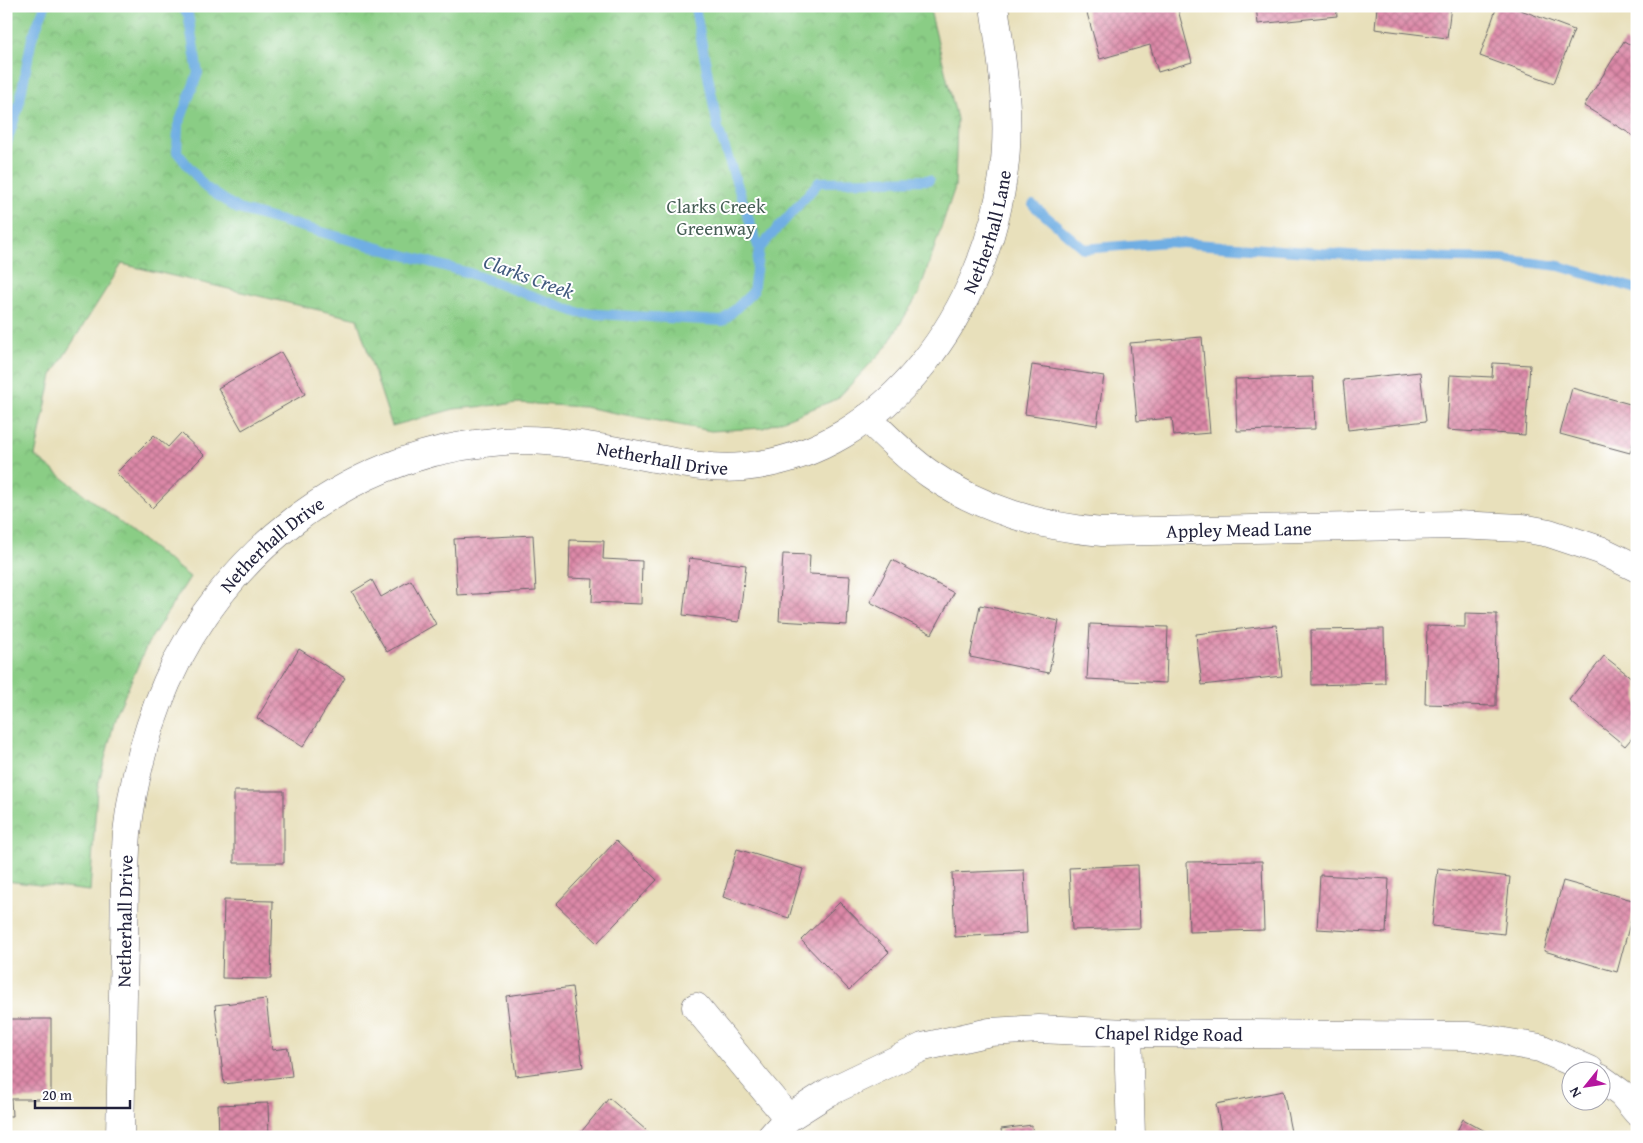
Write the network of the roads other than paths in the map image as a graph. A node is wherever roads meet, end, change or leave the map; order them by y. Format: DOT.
graph roads {
  1 [pos="994,6"];
  2 [pos="867,418"];
  3 [pos="1637,568"];
  4 [pos="696,1007"];
  5 [pos="1128,1033"];
  6 [pos="1567,1060"];
  7 [pos="1610,1085"];
  8 [pos="1637,1112"];
  9 [pos="779,1127"];
  10 [pos="120,1137"];
  11 [pos="1131,1137"];
  1 -- 2 [label="street, Netherhall Lane"];
  2 -- 3 [label="street, Appley Mead Lane"];
  2 -- 10 [label="street, Netherhall Drive"];
  4 -- 9 [label="street"];
  5 -- 6 [label="street, Chapel Ridge Road"];
  5 -- 9 [label="street, Chapel Ridge Road"];
  5 -- 11 [label="street"];
  7 -- 8 [label="street"];
}
